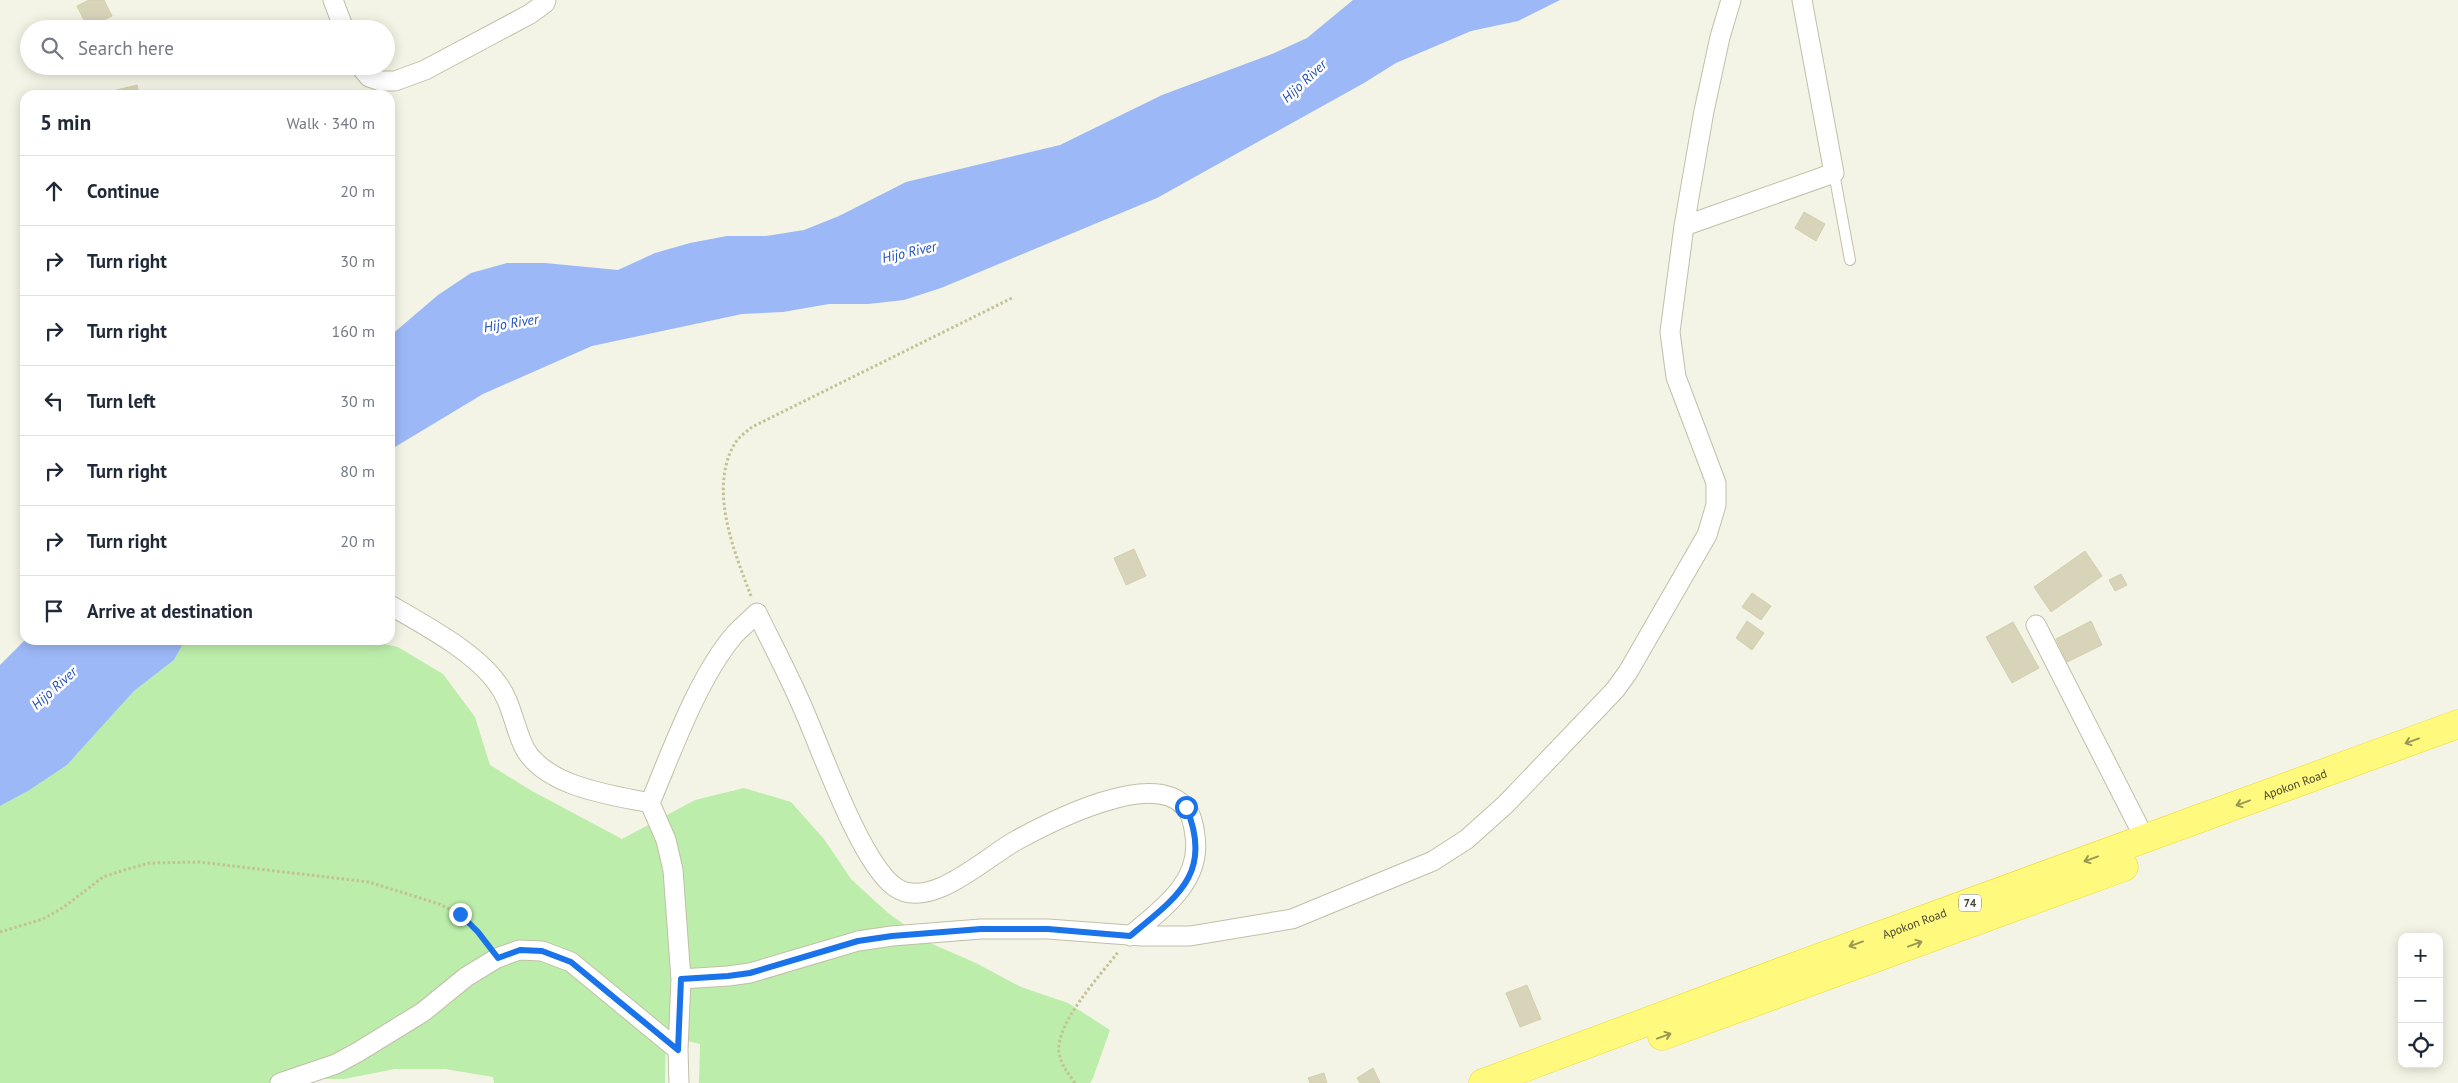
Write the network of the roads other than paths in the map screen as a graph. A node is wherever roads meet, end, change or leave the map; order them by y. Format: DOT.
graph roads {
  1 [pos="333,0"];
  2 [pos="546,0"];
  3 [pos="1731,0"];
  4 [pos="1802,0"];
  5 [pos="341,20"];
  6 [pos="367,75"];
  7 [pos="1834,173"];
  8 [pos="1684,226"];
  9 [pos="1850,260"];
  10 [pos="395,608"];
  11 [pos="2036,626"];
  12 [pos="2458,724"];
  13 [pos="2458,744"];
  14 [pos="650,803"];
  15 [pos="2145,839"];
  16 [pos="1130,936"];
  17 [pos="681,979"];
  18 [pos="678,1050"];
  19 [pos="280,1083"];
  20 [pos="679,1083"];
  21 [pos="1483,1083"];
  22 [pos="1536,1083"];
  1 -- 5 [label="street"];
  2 -- 6 [label="street"];
  3 -- 8 [label="street"];
  4 -- 7 [label="street"];
  7 -- 8 [label="street"];
  7 -- 9 [label="lane"];
  8 -- 16 [label="street"];
  10 -- 14 [label="street"];
  11 -- 15 [label="street"];
  12 -- 15 [label="highway, Apokon Road / 74, one-way"];
  22 -- 13 [label="highway, Apokon Road / 74, one-way"];
  14 -- 16 [label="street"];
  14 -- 17 [label="street"];
  15 -- 21 [label="highway, Apokon Road / 74, one-way"];
  16 -- 17 [label="street"];
  17 -- 18 [label="street"];
  18 -- 19 [label="street"];
  18 -- 20 [label="street"];
}
